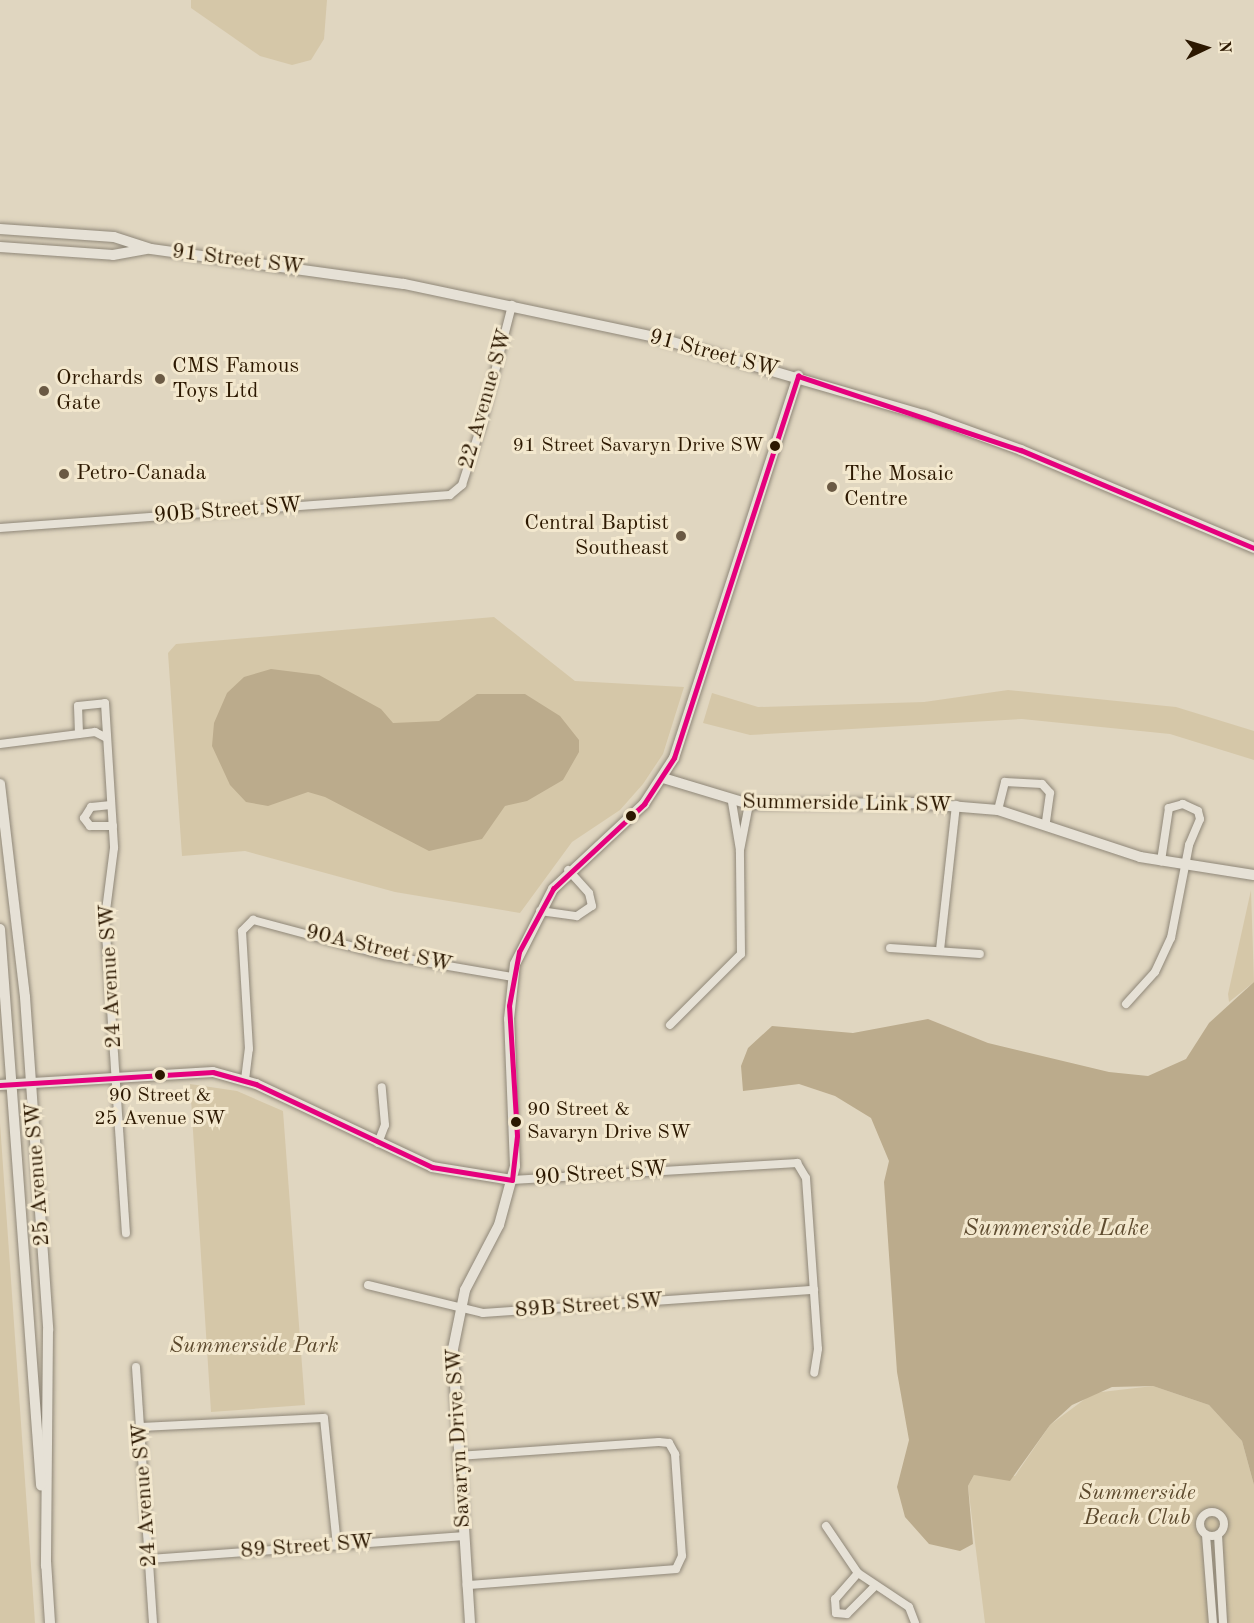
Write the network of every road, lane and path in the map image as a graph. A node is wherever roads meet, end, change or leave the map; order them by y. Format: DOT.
graph roads {
  1 [pos="0,229"];
  2 [pos="0,247"];
  3 [pos="27,248"];
  4 [pos="151,249"];
  5 [pos="0,252"];
  6 [pos="512,305"];
  7 [pos="798,376"];
  8 [pos="456,492"];
  9 [pos="0,528"];
  10 [pos="1254,548"];
  11 [pos="79,734"];
  12 [pos="107,738"];
  13 [pos="0,744"];
  14 [pos="663,778"];
  15 [pos="0,784"];
  16 [pos="732,802"];
  17 [pos="749,804"];
  18 [pos="111,805"];
  19 [pos="956,805"];
  20 [pos="998,810"];
  21 [pos="1046,822"];
  22 [pos="113,826"];
  23 [pos="740,850"];
  24 [pos="1161,861"];
  25 [pos="1186,865"];
  26 [pos="568,870"];
  27 [pos="1254,875"];
  28 [pos="538,910"];
  29 [pos="0,929"];
  30 [pos="890,948"];
  31 [pos="940,950"];
  32 [pos="980,954"];
  33 [pos="513,977"];
  34 [pos="1126,1004"];
  35 [pos="670,1025"];
  36 [pos="117,1076"];
  37 [pos="245,1080"];
  38 [pos="32,1082"];
  39 [pos="0,1084"];
  40 [pos="13,1084"];
  41 [pos="382,1087"];
  42 [pos="378,1143"];
  43 [pos="512,1180"];
  44 [pos="126,1233"];
  45 [pos="368,1285"];
  46 [pos="814,1290"];
  47 [pos="459,1311"];
  48 [pos="136,1367"];
  49 [pos="814,1373"];
  50 [pos="140,1427"];
  51 [pos="458,1456"];
  52 [pos="826,1526"];
  53 [pos="1206,1535"];
  54 [pos="1218,1535"];
  55 [pos="464,1536"];
  56 [pos="337,1545"];
  57 [pos="150,1558"];
  58 [pos="46,1566"];
  59 [pos="858,1573"];
  60 [pos="468,1585"];
  61 [pos="874,1587"];
  62 [pos="50,1623"];
  63 [pos="153,1623"];
  64 [pos="470,1623"];
  65 [pos="915,1623"];
  66 [pos="1213,1623"];
  67 [pos="1223,1623"];
  1 -- 4 [label="main road, 91 Street SW"];
  2 -- 3 [label="main road, 91 Street SW"];
  3 -- 4 [label="main road, 91 Street SW"];
  3 -- 5 [label="main road"];
  4 -- 6 [label="main road, 91 Street SW"];
  6 -- 7 [label="main road, 91 Street SW"];
  6 -- 8 [label="street, 22 Avenue SW"];
  7 -- 10 [label="main road, 91 Street SW"];
  7 -- 14 [label="main road, Savaryn Drive SW"];
  8 -- 9 [label="street, 90B Street SW"];
  11 -- 12 [label="street"];
  11 -- 12 [label="street, 24 Avenue SW"];
  11 -- 13 [label="street"];
  12 -- 18 [label="street, 24 Avenue SW"];
  14 -- 16 [label="main road, Summerside Link SW"];
  14 -- 26 [label="main road, Savaryn Drive SW"];
  15 -- 38 [label="main road, 25 Avenue SW"];
  16 -- 17 [label="main road, Summerside Link SW"];
  16 -- 23 [label="street"];
  17 -- 19 [label="main road, Summerside Link SW"];
  17 -- 23 [label="street"];
  18 -- 22 [label="street, 24 Avenue SW"];
  18 -- 22 [label="street"];
  19 -- 20 [label="main road, Summerside Link SW"];
  19 -- 31 [label="street"];
  20 -- 21 [label="main road, Summerside Link SW"];
  20 -- 21 [label="street"];
  21 -- 24 [label="main road, Summerside Link SW"];
  22 -- 36 [label="street, 24 Avenue SW"];
  23 -- 35 [label="street"];
  24 -- 25 [label="main road, Summerside Link SW"];
  24 -- 25 [label="street"];
  25 -- 27 [label="main road, Summerside Link SW"];
  25 -- 34 [label="street"];
  26 -- 28 [label="main road, Savaryn Drive SW"];
  26 -- 28 [label="street"];
  28 -- 33 [label="main road, Savaryn Drive SW"];
  29 -- 40 [label="main road, 25 Avenue SW"];
  30 -- 31 [label="street"];
  31 -- 32 [label="street"];
  33 -- 37 [label="street, 90A Street SW"];
  33 -- 43 [label="main road, Savaryn Drive SW"];
  36 -- 37 [label="main road, 90 Street SW"];
  36 -- 38 [label="main road, 90 Street SW"];
  36 -- 44 [label="street, 24 Avenue SW"];
  37 -- 42 [label="main road, 90 Street SW"];
  38 -- 40 [label="main road, 90 Street SW"];
  38 -- 58 [label="main road, 25 Avenue SW"];
  39 -- 40 [label="main road, 90 Street SW"];
  40 -- 58 [label="main road, 25 Avenue SW"];
  41 -- 42 [label="street"];
  42 -- 43 [label="main road, 90 Street SW"];
  43 -- 46 [label="street, 90 Street SW"];
  43 -- 47 [label="main road, Savaryn Drive SW"];
  45 -- 47 [label="street, 89B Street SW"];
  46 -- 47 [label="street, 89B Street SW"];
  46 -- 49 [label="street, 90 Street SW"];
  47 -- 51 [label="main road, Savaryn Drive SW"];
  48 -- 50 [label="street, 24 Avenue SW"];
  50 -- 56 [label="street"];
  50 -- 57 [label="street, 24 Avenue SW"];
  51 -- 55 [label="main road, Savaryn Drive SW"];
  51 -- 60 [label="street"];
  52 -- 59 [label="street"];
  53 -- 54 [label="street"];
  53 -- 54 [label="street"];
  53 -- 66 [label="street"];
  54 -- 67 [label="street"];
  55 -- 56 [label="street, 89 Street SW"];
  55 -- 60 [label="main road, Savaryn Drive SW"];
  56 -- 57 [label="street, 89 Street SW"];
  57 -- 63 [label="street, 24 Avenue SW"];
  58 -- 62 [label="main road, 25 Avenue SW"];
  59 -- 61 [label="street"];
  59 -- 61 [label="street"];
  60 -- 64 [label="main road, Savaryn Drive SW"];
  61 -- 65 [label="street"];
}
